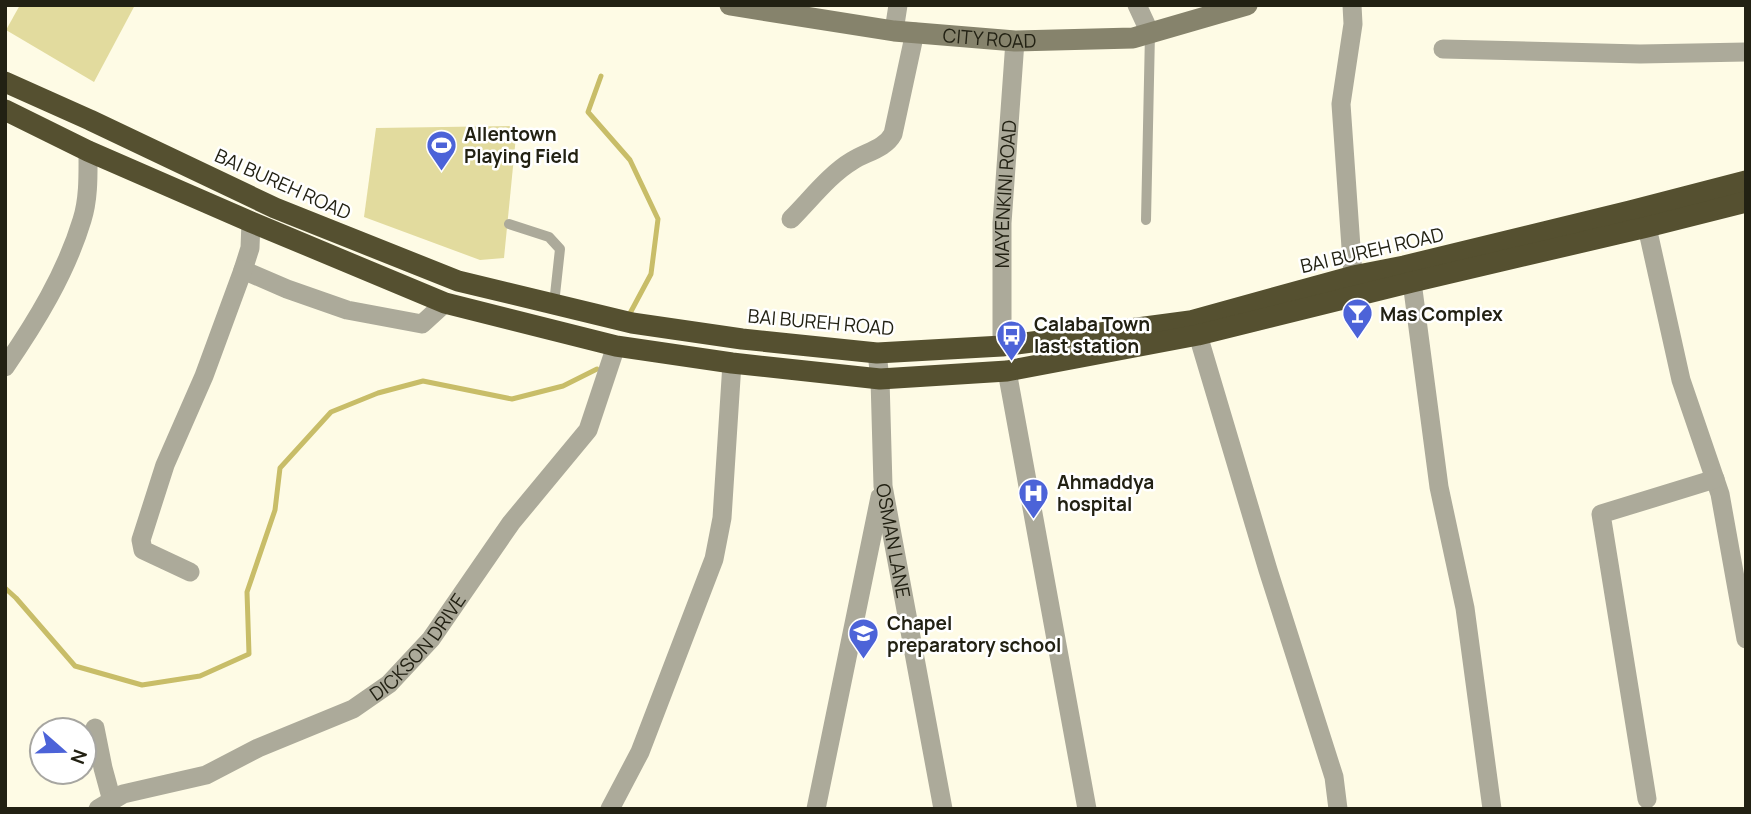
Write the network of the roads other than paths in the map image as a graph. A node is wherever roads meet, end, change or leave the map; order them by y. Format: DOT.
graph roads {
  1 [pos="730,5"];
  2 [pos="898,5"];
  3 [pos="1138,5"];
  4 [pos="1247,5"];
  5 [pos="1352,5"];
  6 [pos="904,32"];
  7 [pos="1150,33"];
  8 [pos="1014,41"];
  9 [pos="1443,49"];
  10 [pos="1746,52"];
  11 [pos="5,82"];
  12 [pos="5,110"];
  13 [pos="88,150"];
  14 [pos="1746,181"];
  15 [pos="1746,202"];
  16 [pos="792,219"];
  17 [pos="1146,220"];
  18 [pos="251,222"];
  19 [pos="509,224"];
  20 [pos="1647,227"];
  21 [pos="243,271"];
  22 [pos="1353,276"];
  23 [pos="1412,282"];
  24 [pos="445,303"];
  25 [pos="554,304"];
  26 [pos="1198,335"];
  27 [pos="616,346"];
  28 [pos="1002,346"];
  29 [pos="877,353"];
  30 [pos="732,363"];
  31 [pos="5,367"];
  32 [pos="1007,371"];
  33 [pos="880,379"];
  34 [pos="1715,479"];
  35 [pos="883,486"];
  36 [pos="1739,559"];
  37 [pos="190,572"];
  38 [pos="1746,639"];
  39 [pos="98,743"];
  40 [pos="1647,799"];
  41 [pos="105,805"];
  42 [pos="610,809"];
  43 [pos="816,809"];
  44 [pos="943,809"];
  45 [pos="1087,809"];
  46 [pos="1338,809"];
  47 [pos="1492,809"];
  1 -- 6 [label="main road, CITY ROAD"];
  2 -- 6 [label="street"];
  3 -- 7 [label="street"];
  4 -- 7 [label="main road, CITY ROAD"];
  5 -- 22 [label="street"];
  6 -- 8 [label="main road, CITY ROAD"];
  6 -- 16 [label="street"];
  7 -- 8 [label="main road, CITY ROAD"];
  7 -- 17 [label="lane"];
  8 -- 28 [label="street, MAYENKINI ROAD"];
  9 -- 10 [label="street"];
  11 -- 25 [label="highway, BAI BUREH ROAD"];
  12 -- 13 [label="highway, BAI BUREH ROAD"];
  13 -- 18 [label="highway, BAI BUREH ROAD"];
  13 -- 31 [label="street"];
  14 -- 22 [label="highway, BAI BUREH ROAD"];
  15 -- 20 [label="highway, BAI BUREH ROAD"];
  18 -- 21 [label="street"];
  18 -- 24 [label="highway, BAI BUREH ROAD"];
  19 -- 25 [label="lane"];
  20 -- 23 [label="highway, BAI BUREH ROAD"];
  20 -- 34 [label="street"];
  21 -- 24 [label="street"];
  21 -- 37 [label="street"];
  22 -- 28 [label="highway, BAI BUREH ROAD"];
  23 -- 26 [label="highway, BAI BUREH ROAD"];
  23 -- 47 [label="street"];
  24 -- 27 [label="highway, BAI BUREH ROAD"];
  25 -- 29 [label="highway, BAI BUREH ROAD"];
  26 -- 32 [label="highway, BAI BUREH ROAD"];
  26 -- 46 [label="street"];
  27 -- 30 [label="highway, BAI BUREH ROAD"];
  27 -- 41 [label="street, DICKSON DRIVE"];
  28 -- 29 [label="highway, BAI BUREH ROAD"];
  29 -- 33 [label="street, OSMAN LANE"];
  30 -- 33 [label="highway, BAI BUREH ROAD"];
  30 -- 42 [label="street"];
  32 -- 33 [label="highway, BAI BUREH ROAD"];
  32 -- 45 [label="street"];
  33 -- 35 [label="street, OSMAN LANE"];
  34 -- 36 [label="street"];
  34 -- 40 [label="street"];
  35 -- 43 [label="street"];
  35 -- 44 [label="street, OSMAN LANE"];
  36 -- 38 [label="street"];
  39 -- 41 [label="street"];
}
